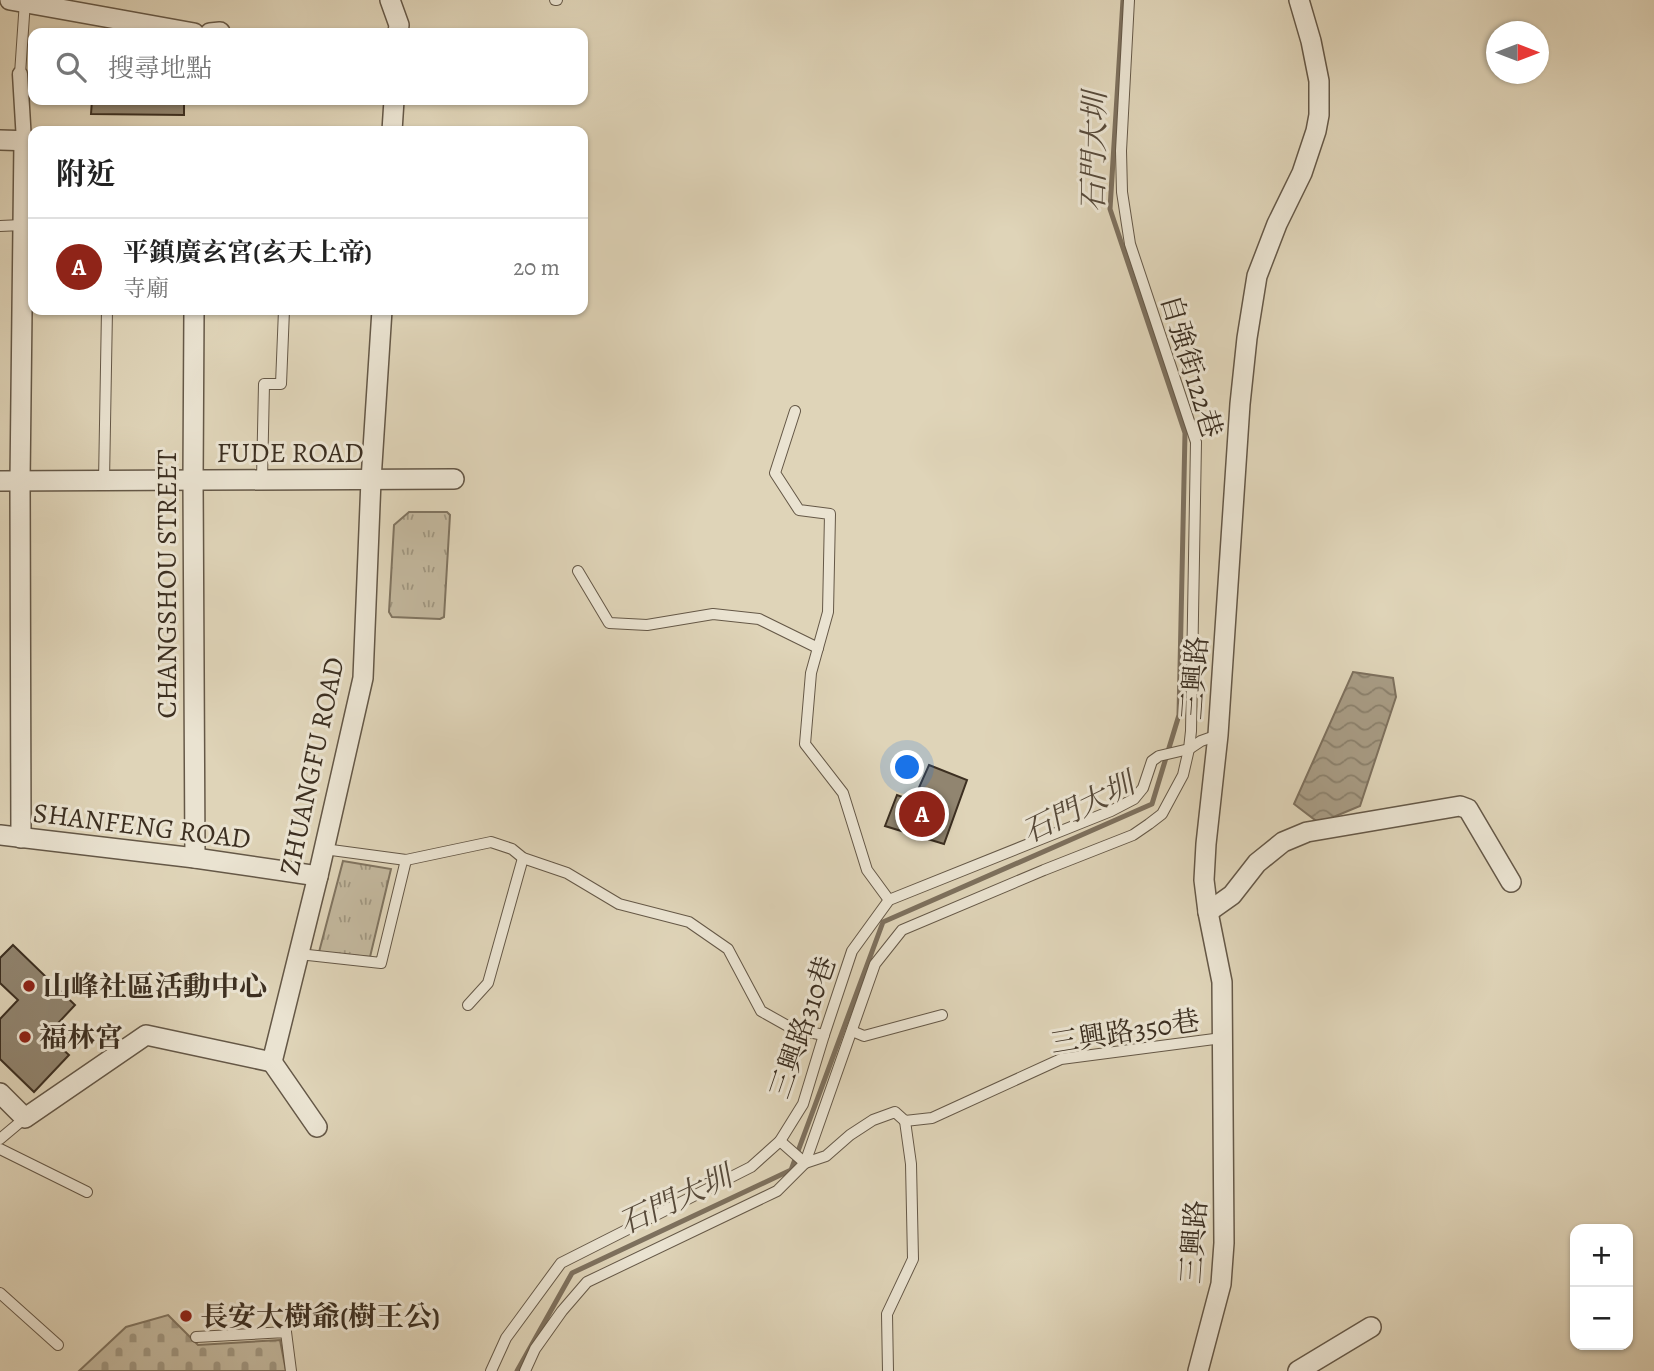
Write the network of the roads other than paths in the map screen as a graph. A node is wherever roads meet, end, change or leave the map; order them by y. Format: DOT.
graph roads {
  1 [pos="390,0"];
  2 [pos="1129,0"];
  3 [pos="1299,0"];
  4 [pos="20,1"];
  5 [pos="167,28"];
  6 [pos="399,28"];
  7 [pos="20,74"];
  8 [pos="394,105"];
  9 [pos="392,126"];
  10 [pos="28,134"];
  11 [pos="0,140"];
  12 [pos="28,141"];
  13 [pos="28,153"];
  14 [pos="22,225"];
  15 [pos="0,226"];
  16 [pos="107,315"];
  17 [pos="194,315"];
  18 [pos="284,315"];
  19 [pos="382,315"];
  20 [pos="795,411"];
  21 [pos="262,479"];
  22 [pos="454,479"];
  23 [pos="193,480"];
  24 [pos="371,480"];
  25 [pos="0,481"];
  26 [pos="20,481"];
  27 [pos="104,481"];
  28 [pos="578,571"];
  29 [pos="818,648"];
  30 [pos="1219,735"];
  31 [pos="1187,749"];
  32 [pos="0,835"];
  33 [pos="20,838"];
  34 [pos="324,849"];
  35 [pos="195,858"];
  36 [pos="523,858"];
  37 [pos="406,860"];
  38 [pos="318,876"];
  39 [pos="1511,882"];
  40 [pos="890,900"];
  41 [pos="1208,912"];
  42 [pos="299,954"];
  43 [pos="468,1005"];
  44 [pos="942,1015"];
  45 [pos="852,1031"];
  46 [pos="824,1035"];
  47 [pos="1222,1038"];
  48 [pos="272,1062"];
  49 [pos="0,1093"];
  50 [pos="25,1118"];
  51 [pos="905,1121"];
  52 [pos="317,1127"];
  53 [pos="0,1139"];
  54 [pos="783,1143"];
  55 [pos="0,1149"];
  56 [pos="803,1162"];
  57 [pos="87,1192"];
  58 [pos="0,1293"];
  59 [pos="1371,1327"];
  60 [pos="196,1337"];
  61 [pos="58,1345"];
  62 [pos="291,1371"];
  63 [pos="491,1371"];
  64 [pos="525,1371"];
  65 [pos="888,1371"];
  66 [pos="1198,1371"];
  67 [pos="1298,1371"];
  1 -- 6 [label="street"];
  2 -- 31 [label="lane, 自強街122巷"];
  3 -- 30 [label="street, 三興路"];
  4 -- 5 [label="street"];
  4 -- 7 [label="lane"];
  7 -- 10 [label="street"];
  8 -- 9 [label="street"];
  11 -- 12 [label="street"];
  13 -- 14 [label="street"];
  14 -- 15 [label="lane"];
  14 -- 26 [label="street"];
  16 -- 27 [label="lane"];
  17 -- 23 [label="street, CHANGSHOU STREET"];
  18 -- 21 [label="lane"];
  19 -- 24 [label="street, ZHUANGFU ROAD"];
  20 -- 29 [label="lane"];
  21 -- 23 [label="street, FUDE ROAD"];
  21 -- 24 [label="street, FUDE ROAD"];
  22 -- 24 [label="street, FUDE ROAD"];
  23 -- 27 [label="street, FUDE ROAD"];
  23 -- 35 [label="street, CHANGSHOU STREET"];
  24 -- 34 [label="street, ZHUANGFU ROAD"];
  25 -- 26 [label="street, FUDE ROAD"];
  26 -- 27 [label="street, FUDE ROAD"];
  26 -- 33 [label="street"];
  28 -- 29 [label="lane"];
  29 -- 40 [label="lane"];
  30 -- 31 [label="lane"];
  30 -- 41 [label="street, 三興路"];
  31 -- 40 [label="lane"];
  31 -- 45 [label="lane, 三興路310巷"];
  32 -- 33 [label="street, SHANFENG ROAD"];
  33 -- 35 [label="street, SHANFENG ROAD"];
  34 -- 37 [label="lane"];
  34 -- 38 [label="street, ZHUANGFU ROAD"];
  35 -- 38 [label="street, SHANFENG ROAD"];
  36 -- 37 [label="lane"];
  36 -- 43 [label="lane"];
  36 -- 46 [label="lane"];
  37 -- 42 [label="lane"];
  38 -- 42 [label="street, ZHUANGFU ROAD"];
  39 -- 41 [label="street"];
  40 -- 46 [label="lane, 三興路310巷"];
  41 -- 47 [label="street, 三興路"];
  42 -- 48 [label="street, ZHUANGFU ROAD"];
  44 -- 45 [label="lane"];
  45 -- 56 [label="lane, 三興路310巷"];
  46 -- 54 [label="lane, 三興路310巷"];
  47 -- 51 [label="lane, 三興路350巷"];
  47 -- 66 [label="street, 三興路"];
  48 -- 50 [label="street"];
  48 -- 52 [label="street"];
  49 -- 50 [label="street"];
  50 -- 53 [label="lane"];
  51 -- 56 [label="lane, 三興路350巷"];
  51 -- 65 [label="lane"];
  54 -- 56 [label="lane"];
  54 -- 63 [label="lane, 三興路310巷"];
  55 -- 57 [label="lane"];
  56 -- 64 [label="lane, 三興路310巷"];
  58 -- 61 [label="lane"];
  59 -- 67 [label="street"];
  60 -- 62 [label="lane"];
}
